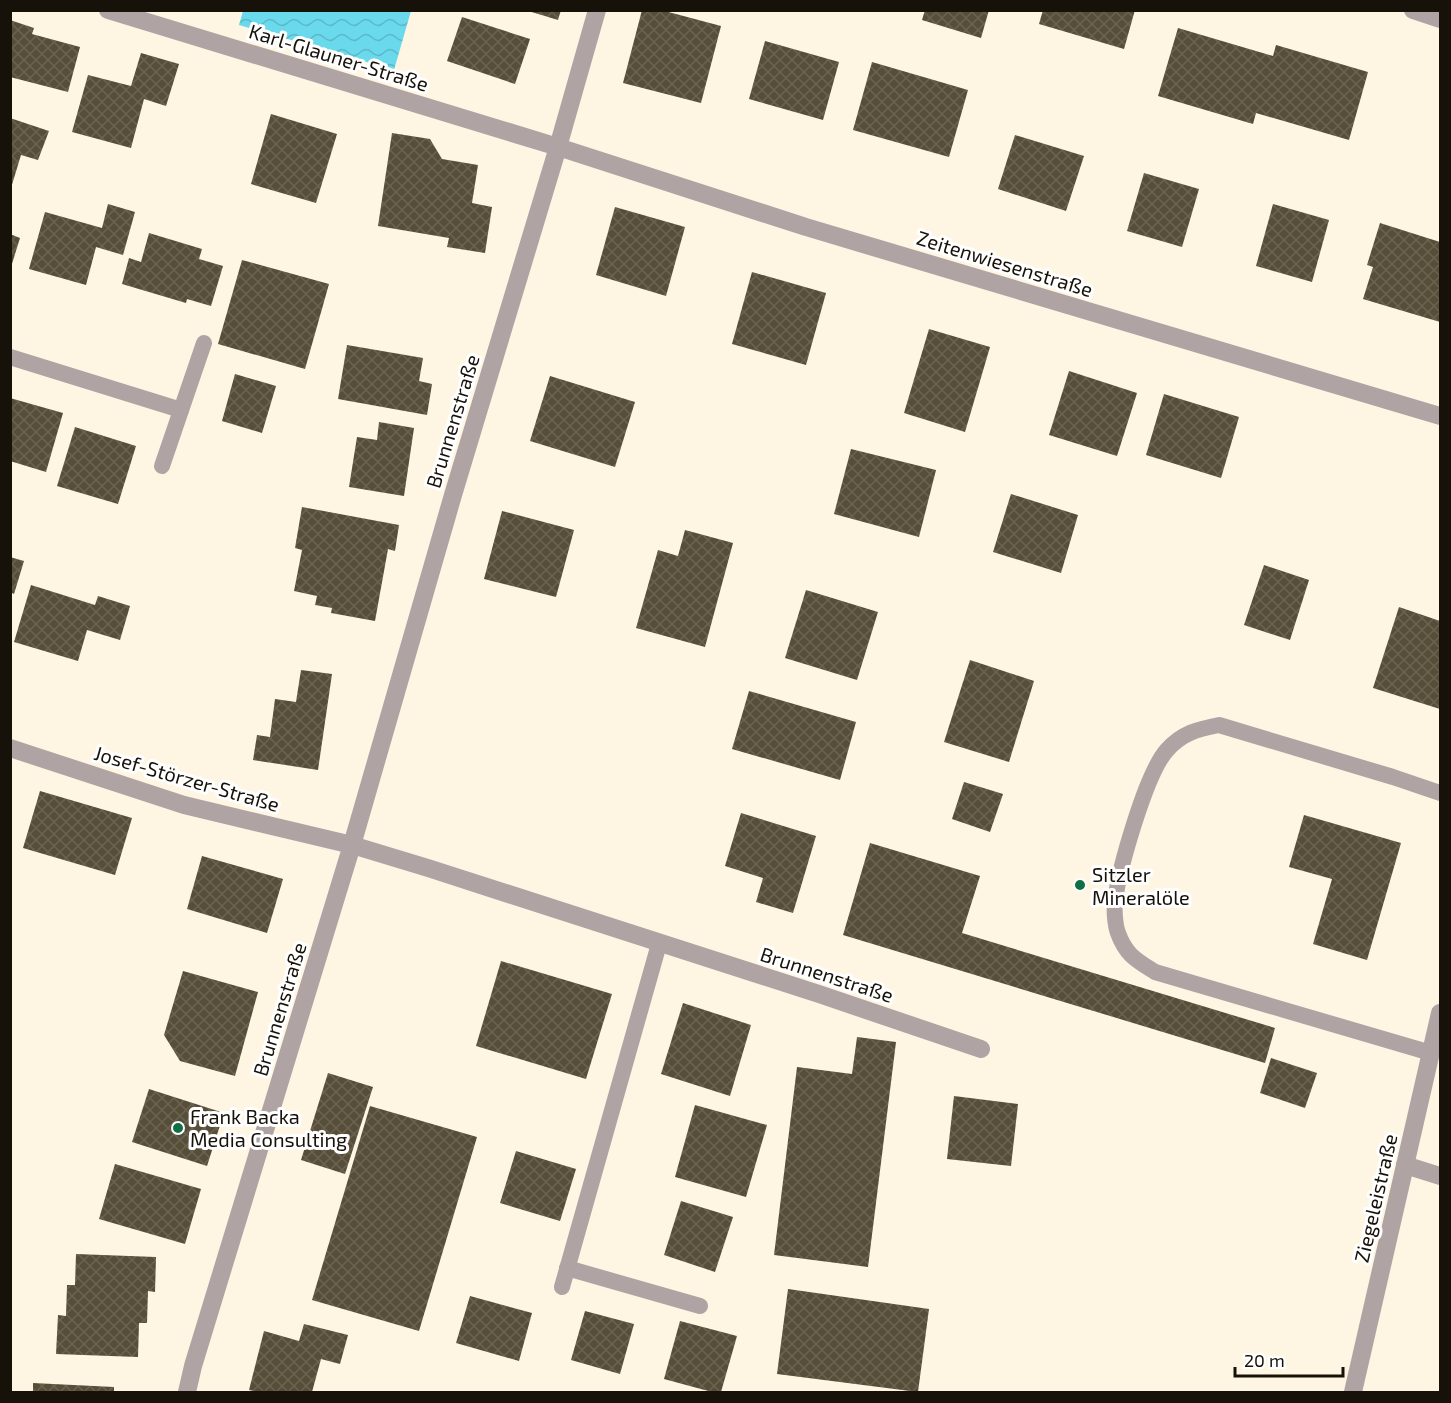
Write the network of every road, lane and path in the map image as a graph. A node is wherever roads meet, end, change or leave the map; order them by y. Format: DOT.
graph roads {
  1 [pos="108,10"];
  2 [pos="597,10"];
  3 [pos="1413,10"];
  4 [pos="1440,19"];
  5 [pos="558,147"];
  6 [pos="204,343"];
  7 [pos="10,357"];
  8 [pos="181,410"];
  9 [pos="1440,416"];
  10 [pos="162,466"];
  11 [pos="10,748"];
  12 [pos="1440,793"];
  13 [pos="352,845"];
  14 [pos="659,944"];
  15 [pos="1440,1013"];
  16 [pos="981,1049"];
  17 [pos="1431,1053"];
  18 [pos="1405,1165"];
  19 [pos="1440,1176"];
  20 [pos="567,1268"];
  21 [pos="562,1287"];
  22 [pos="700,1306"];
  23 [pos="188,1392"];
  24 [pos="1353,1392"];
  1 -- 5 [label="street, Karl-Glauner-Straße"];
  2 -- 5 [label="street, Brunnenstraße"];
  3 -- 4 [label="street"];
  5 -- 9 [label="street, Zeitenwiesenstraße"];
  5 -- 13 [label="street, Brunnenstraße"];
  6 -- 8 [label="lane"];
  7 -- 8 [label="lane"];
  8 -- 10 [label="lane"];
  11 -- 13 [label="street, Josef-Störzer-Straße"];
  12 -- 17 [label="lane"];
  13 -- 14 [label="street, Brunnenstraße"];
  13 -- 23 [label="street, Brunnenstraße"];
  14 -- 16 [label="street, Brunnenstraße"];
  14 -- 20 [label="lane"];
  15 -- 17 [label="street, Ziegeleistraße"];
  17 -- 18 [label="street, Ziegeleistraße"];
  18 -- 19 [label="street"];
  18 -- 24 [label="street, Ziegeleistraße"];
  20 -- 21 [label="lane"];
  20 -- 22 [label="lane"];
}
